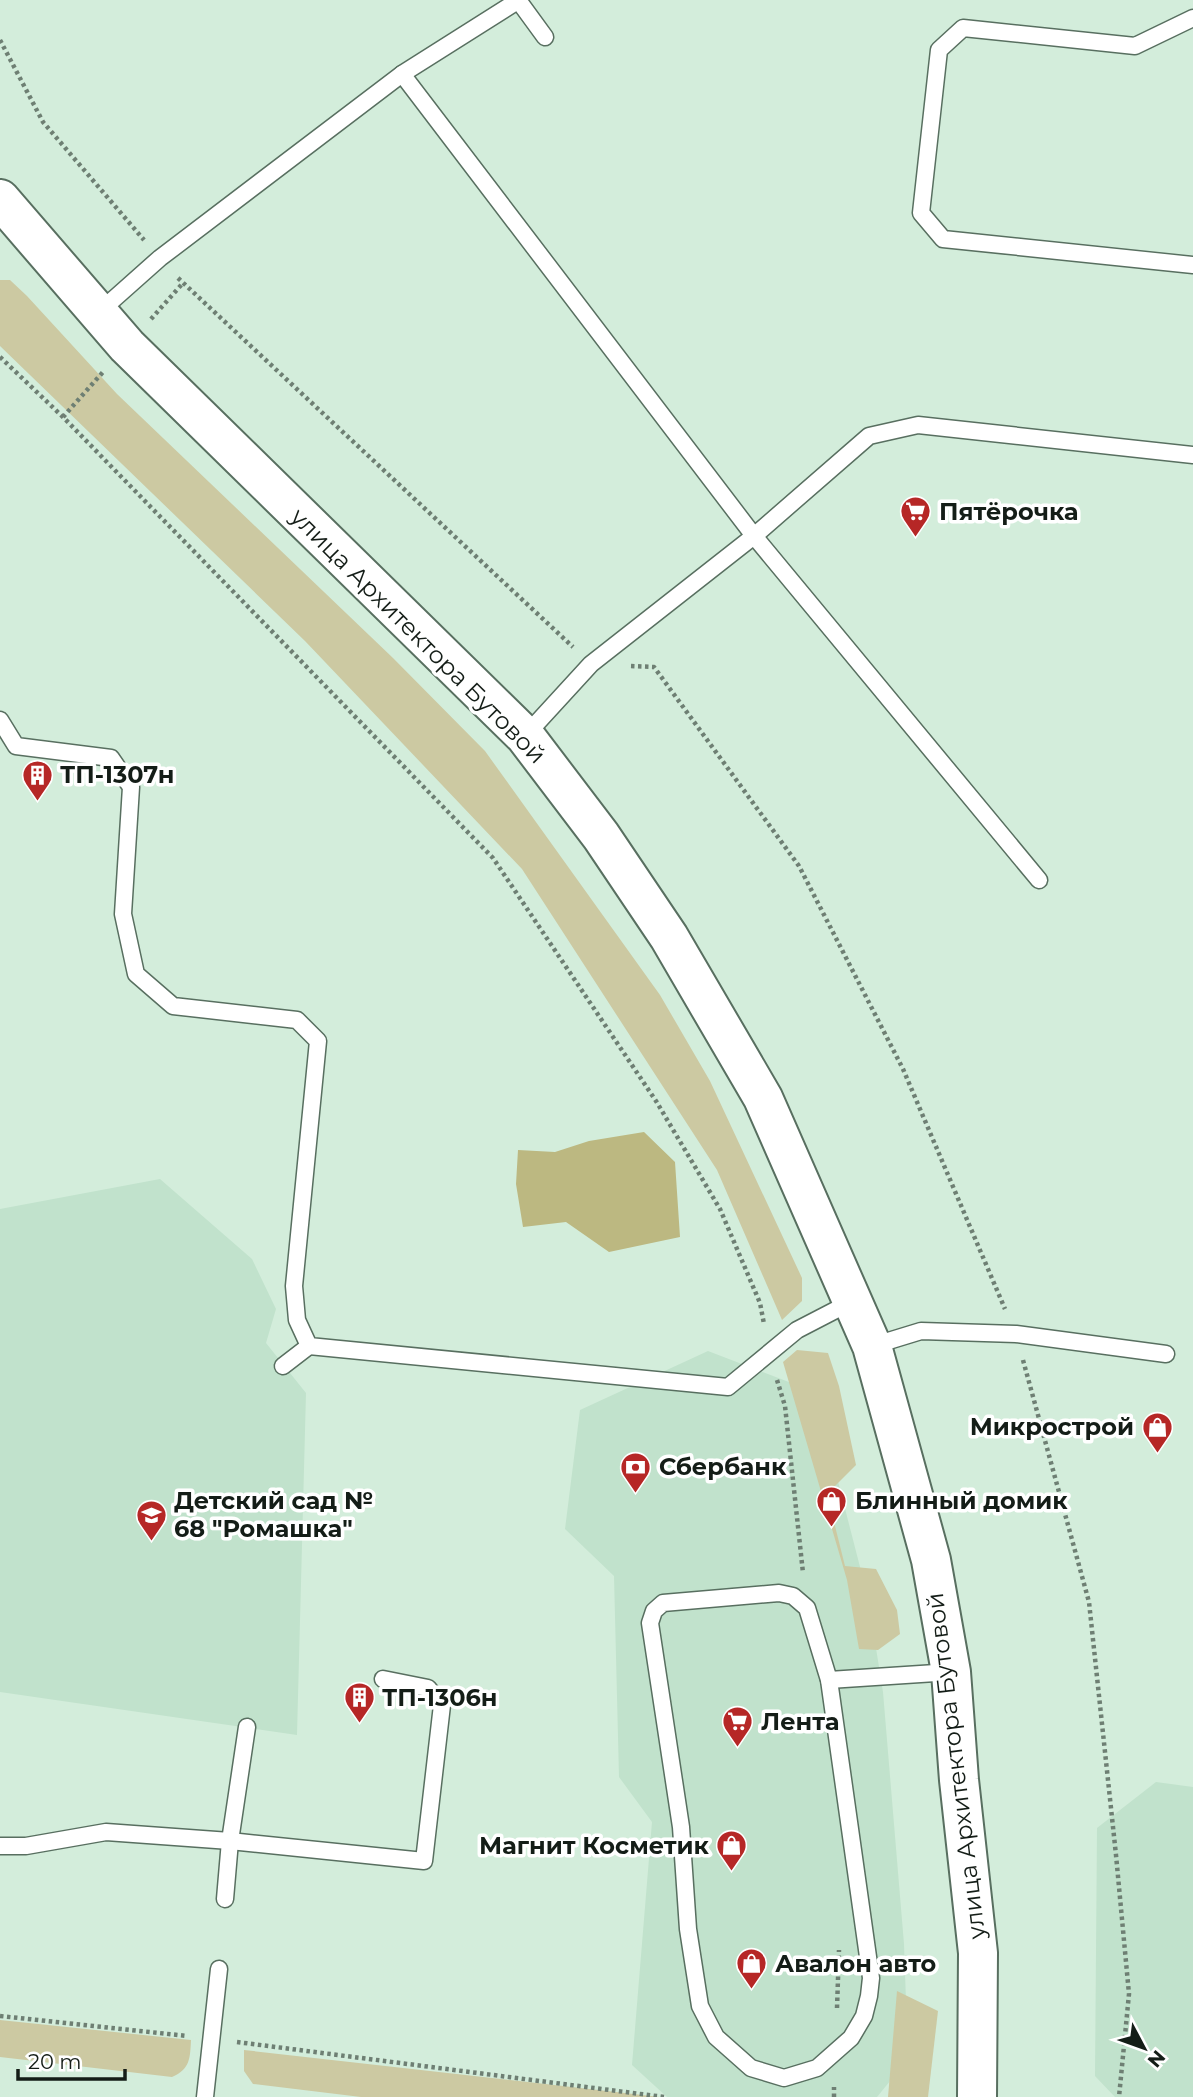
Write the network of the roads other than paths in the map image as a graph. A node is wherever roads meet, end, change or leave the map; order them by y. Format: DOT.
graph roads {
  1 [pos="518,0"];
  2 [pos="1193,18"];
  3 [pos="545,37"];
  4 [pos="402,74"];
  5 [pos="0,199"];
  6 [pos="1193,265"];
  7 [pos="97,314"];
  8 [pos="1193,455"];
  9 [pos="754,536"];
  10 [pos="0,720"];
  11 [pos="525,736"];
  12 [pos="1039,880"];
  13 [pos="853,1301"];
  14 [pos="309,1346"];
  15 [pos="872,1346"];
  16 [pos="1166,1354"];
  17 [pos="283,1366"];
  18 [pos="951,1672"];
  19 [pos="383,1679"];
  20 [pos="829,1680"];
  21 [pos="247,1727"];
  22 [pos="230,1841"];
  23 [pos="0,1846"];
  24 [pos="225,1899"];
  25 [pos="219,1969"];
  26 [pos="205,2097"];
  27 [pos="977,2097"];
  1 -- 3 [label="lane"];
  1 -- 4 [label="lane"];
  2 -- 6 [label="lane"];
  4 -- 7 [label="lane"];
  4 -- 9 [label="lane"];
  5 -- 7 [label="main road, улица Архитектора Бутовой"];
  7 -- 11 [label="main road, улица Архитектора Бутовой"];
  8 -- 9 [label="lane"];
  9 -- 11 [label="lane"];
  9 -- 12 [label="lane"];
  10 -- 14 [label="lane"];
  11 -- 13 [label="main road, улица Архитектора Бутовой"];
  13 -- 14 [label="lane"];
  13 -- 15 [label="main road, улица Архитектора Бутовой"];
  14 -- 17 [label="lane"];
  15 -- 16 [label="lane"];
  15 -- 18 [label="main road, улица Архитектора Бутовой"];
  18 -- 20 [label="lane"];
  18 -- 27 [label="main road, улица Архитектора Бутовой"];
  19 -- 22 [label="lane"];
  20 -- 20 [label="lane"];
  21 -- 22 [label="lane"];
  22 -- 23 [label="lane"];
  22 -- 24 [label="lane"];
  25 -- 26 [label="lane"];
}
